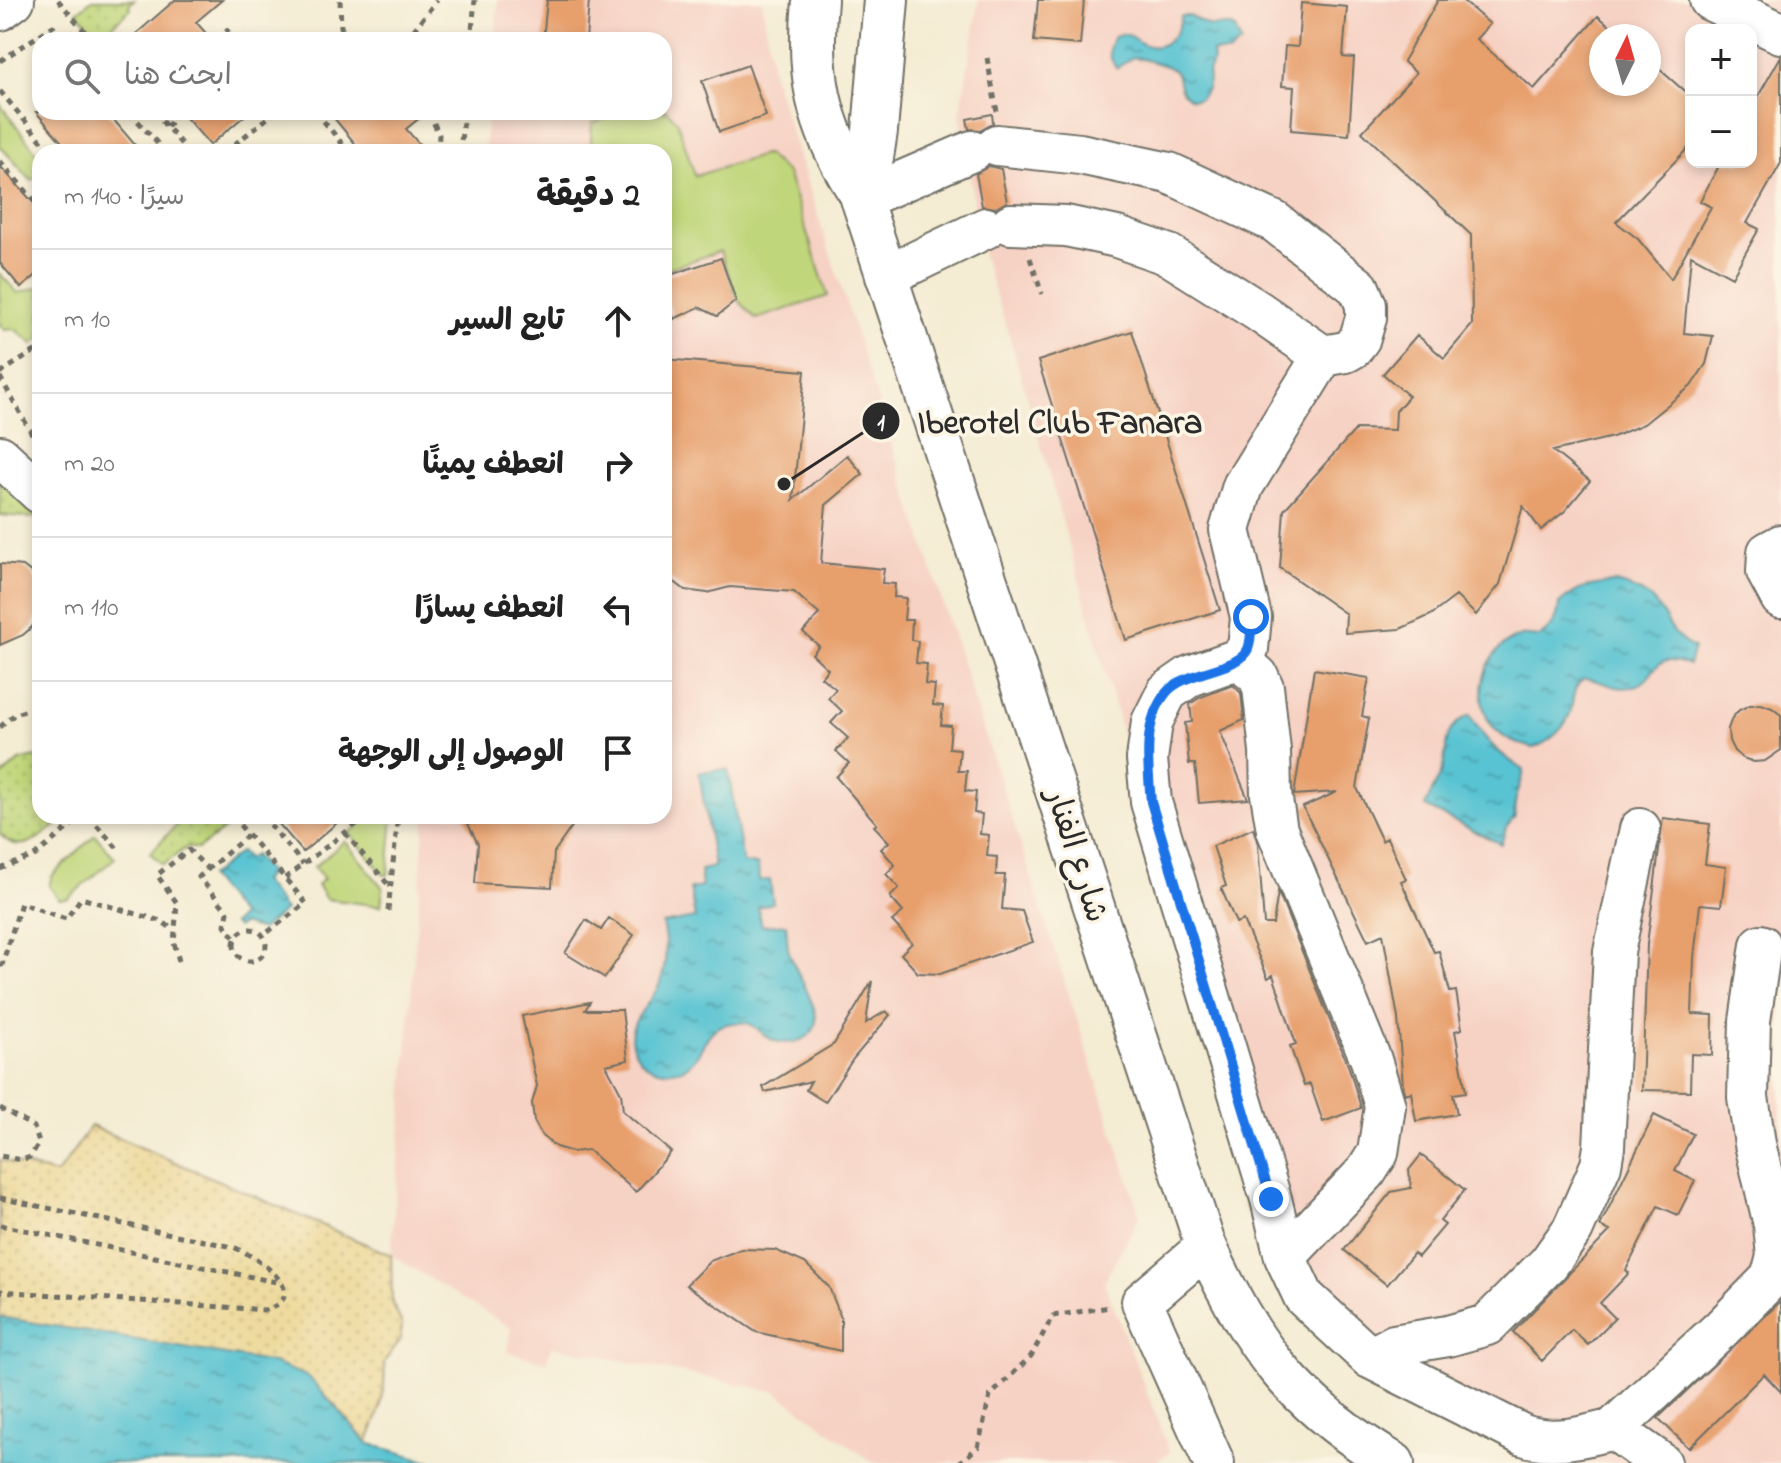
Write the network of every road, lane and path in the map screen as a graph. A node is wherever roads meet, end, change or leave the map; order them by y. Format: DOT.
graph roads {
  1 [pos="14,0"];
  2 [pos="58,0"];
  3 [pos="340,0"];
  4 [pos="437,0"];
  5 [pos="475,0"];
  6 [pos="815,0"];
  7 [pos="886,0"];
  8 [pos="1710,0"];
  9 [pos="0,10"];
  10 [pos="229,29"];
  11 [pos="85,32"];
  12 [pos="226,32"];
  13 [pos="344,32"];
  14 [pos="412,32"];
  15 [pos="472,32"];
  16 [pos="1781,33"];
  17 [pos="32,40"];
  18 [pos="0,61"];
  19 [pos="0,91"];
  20 [pos="137,120"];
  21 [pos="161,120"];
  22 [pos="172,120"];
  23 [pos="265,120"];
  24 [pos="322,120"];
  25 [pos="432,120"];
  26 [pos="463,120"];
  27 [pos="167,127"];
  28 [pos="44,144"];
  29 [pos="158,144"];
  30 [pos="182,144"];
  31 [pos="235,144"];
  32 [pos="342,144"];
  33 [pos="438,144"];
  34 [pos="461,144"];
  35 [pos="0,161"];
  36 [pos="859,193"];
  37 [pos="32,198"];
  38 [pos="886,276"];
  39 [pos="32,353"];
  40 [pos="1323,356"];
  41 [pos="0,375"];
  42 [pos="7,390"];
  43 [pos="0,394"];
  44 [pos="18,447"];
  45 [pos="32,476"];
  46 [pos="1781,545"];
  47 [pos="1781,598"];
  48 [pos="1238,659"];
  49 [pos="31,709"];
  50 [pos="0,727"];
  51 [pos="73,824"];
  52 [pos="96,824"];
  53 [pos="239,824"];
  54 [pos="269,824"];
  55 [pos="357,824"];
  56 [pos="397,824"];
  57 [pos="1640,829"];
  58 [pos="345,833"];
  59 [pos="248,835"];
  60 [pos="117,848"];
  61 [pos="303,864"];
  62 [pos="0,869"];
  63 [pos="208,869"];
  64 [pos="285,878"];
  65 [pos="392,889"];
  66 [pos="388,911"];
  67 [pos="174,930"];
  68 [pos="264,935"];
  69 [pos="234,937"];
  70 [pos="1761,945"];
  71 [pos="179,961"];
  72 [pos="0,965"];
  73 [pos="0,1108"];
  74 [pos="0,1156"];
  75 [pos="0,1198"];
  76 [pos="0,1225"];
  77 [pos="1206,1247"];
  78 [pos="1285,1257"];
  79 [pos="283,1284"];
  80 [pos="0,1291"];
  81 [pos="1142,1302"];
  82 [pos="1370,1358"];
  83 [pos="1613,1429"];
  84 [pos="959,1463"];
  85 [pos="1214,1463"];
  86 [pos="1394,1463"];
  87 [pos="1661,1463"];
  1 -- 9 [label="street"];
  2 -- 11 [label="path"];
  3 -- 13 [label="path"];
  4 -- 14 [label="path"];
  5 -- 15 [label="path"];
  6 -- 36 [label="main road, شارع الفنار"];
  7 -- 36 [label="main road"];
  8 -- 16 [label="street"];
  10 -- 12 [label="path"];
  17 -- 18 [label="path"];
  19 -- 28 [label="path"];
  20 -- 29 [label="path"];
  21 -- 27 [label="path"];
  22 -- 27 [label="path"];
  23 -- 31 [label="path"];
  24 -- 32 [label="path"];
  25 -- 33 [label="path"];
  26 -- 34 [label="path"];
  27 -- 30 [label="path"];
  35 -- 37 [label="path"];
  36 -- 38 [label="street, شارع الفنار"];
  36 -- 40 [label="street"];
  38 -- 40 [label="street"];
  38 -- 77 [label="street, شارع الفنار"];
  39 -- 41 [label="path"];
  40 -- 48 [label="street"];
  41 -- 42 [label="path"];
  42 -- 43 [label="path"];
  42 -- 44 [label="path"];
  44 -- 45 [label="street"];
  46 -- 47 [label="street"];
  48 -- 78 [label="street"];
  48 -- 78 [label="street"];
  49 -- 50 [label="path"];
  51 -- 62 [label="path"];
  52 -- 60 [label="path"];
  53 -- 59 [label="path"];
  54 -- 61 [label="path"];
  55 -- 58 [label="path"];
  56 -- 65 [label="path"];
  57 -- 82 [label="street"];
  58 -- 61 [label="path"];
  58 -- 65 [label="path"];
  59 -- 63 [label="path"];
  59 -- 64 [label="path"];
  61 -- 64 [label="path"];
  63 -- 67 [label="path"];
  63 -- 69 [label="path"];
  64 -- 68 [label="path"];
  65 -- 66 [label="path"];
  67 -- 71 [label="path"];
  67 -- 72 [label="path"];
  68 -- 69 [label="path"];
  68 -- 69 [label="path"];
  70 -- 83 [label="street"];
  73 -- 74 [label="path"];
  75 -- 79 [label="path"];
  76 -- 79 [label="path"];
  77 -- 81 [label="street"];
  77 -- 86 [label="street, شارع الفنار"];
  78 -- 82 [label="street"];
  79 -- 80 [label="path"];
  81 -- 84 [label="path"];
  81 -- 85 [label="street"];
  82 -- 83 [label="street"];
  83 -- 87 [label="street"];
}
